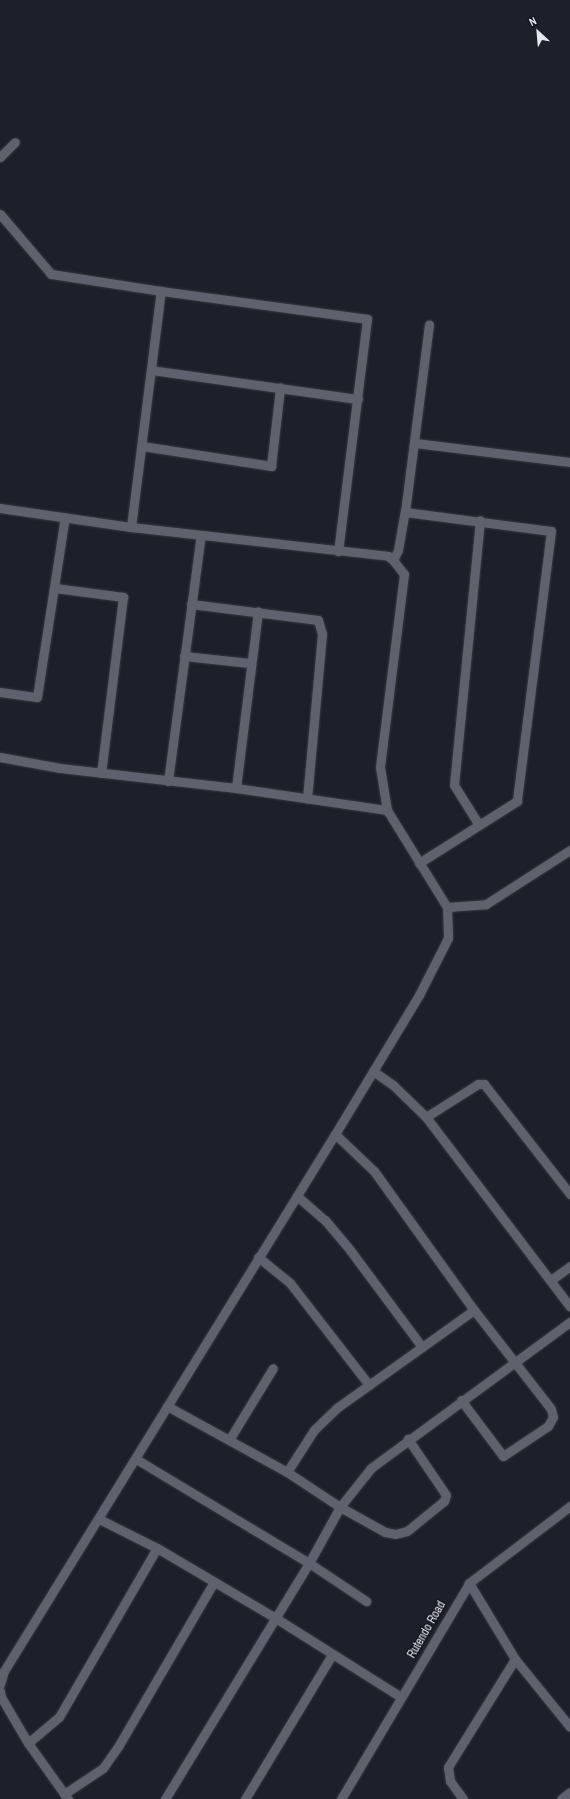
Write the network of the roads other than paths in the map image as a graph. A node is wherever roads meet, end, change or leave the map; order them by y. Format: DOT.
graph roads {
  1 [pos="15,142"];
  2 [pos="0,157"];
  3 [pos="0,214"];
  4 [pos="162,291"];
  5 [pos="429,325"];
  6 [pos="151,370"];
  7 [pos="280,388"];
  8 [pos="358,399"];
  9 [pos="415,443"];
  10 [pos="142,446"];
  11 [pos="570,462"];
  12 [pos="0,508"];
  13 [pos="405,512"];
  14 [pos="66,517"];
  15 [pos="480,520"];
  16 [pos="131,527"];
  17 [pos="200,535"];
  18 [pos="338,551"];
  19 [pos="393,560"];
  20 [pos="55,588"];
  21 [pos="191,604"];
  22 [pos="258,611"];
  23 [pos="184,656"];
  24 [pos="250,663"];
  25 [pos="0,692"];
  26 [pos="0,756"];
  27 [pos="101,773"];
  28 [pos="168,781"];
  29 [pos="236,788"];
  30 [pos="307,798"];
  31 [pos="388,810"];
  32 [pos="479,825"];
  33 [pos="570,850"];
  34 [pos="419,862"];
  35 [pos="447,907"];
  36 [pos="373,1071"];
  37 [pos="426,1118"];
  38 [pos="335,1134"];
  39 [pos="570,1194"];
  40 [pos="297,1196"];
  41 [pos="258,1257"];
  42 [pos="570,1266"];
  43 [pos="551,1280"];
  44 [pos="570,1307"];
  45 [pos="474,1310"];
  46 [pos="570,1322"];
  47 [pos="422,1347"];
  48 [pos="515,1360"];
  49 [pos="273,1368"];
  50 [pos="369,1385"];
  51 [pos="461,1400"];
  52 [pos="168,1406"];
  53 [pos="408,1439"];
  54 [pos="229,1440"];
  55 [pos="136,1459"];
  56 [pos="287,1472"];
  57 [pos="570,1506"];
  58 [pos="340,1507"];
  59 [pos="100,1519"];
  60 [pos="157,1548"];
  61 [pos="309,1563"];
  62 [pos="214,1582"];
  63 [pos="469,1583"];
  64 [pos="366,1601"];
  65 [pos="274,1617"];
  66 [pos="332,1654"];
  67 [pos="515,1660"];
  68 [pos="0,1684"];
  69 [pos="0,1691"];
  70 [pos="401,1698"];
  71 [pos="570,1727"];
  72 [pos="28,1742"];
  73 [pos="570,1792"];
  74 [pos="66,1797"];
  75 [pos="165,1799"];
  76 [pos="245,1799"];
  77 [pos="342,1799"];
  78 [pos="463,1799"];
  79 [pos="561,1799"];
  1 -- 2 [label="street"];
  3 -- 4 [label="street"];
  4 -- 6 [label="street"];
  4 -- 8 [label="street"];
  5 -- 9 [label="street"];
  6 -- 7 [label="street"];
  6 -- 10 [label="street"];
  7 -- 8 [label="street"];
  7 -- 10 [label="street"];
  8 -- 18 [label="street"];
  9 -- 11 [label="street"];
  9 -- 13 [label="street"];
  10 -- 16 [label="street"];
  12 -- 14 [label="street"];
  13 -- 15 [label="street"];
  13 -- 19 [label="street"];
  14 -- 16 [label="street"];
  14 -- 20 [label="street"];
  15 -- 32 [label="street"];
  15 -- 32 [label="street"];
  16 -- 17 [label="street"];
  17 -- 18 [label="street"];
  17 -- 21 [label="street"];
  18 -- 19 [label="street"];
  19 -- 31 [label="street"];
  20 -- 25 [label="street"];
  20 -- 27 [label="street"];
  21 -- 22 [label="street"];
  21 -- 23 [label="street"];
  22 -- 24 [label="street"];
  22 -- 30 [label="street"];
  23 -- 24 [label="street"];
  23 -- 28 [label="street"];
  24 -- 29 [label="street"];
  26 -- 27 [label="street"];
  27 -- 28 [label="street"];
  28 -- 29 [label="street"];
  29 -- 30 [label="street"];
  30 -- 31 [label="street"];
  31 -- 34 [label="street"];
  32 -- 34 [label="street"];
  33 -- 35 [label="street"];
  34 -- 35 [label="street"];
  35 -- 36 [label="street"];
  36 -- 37 [label="street"];
  36 -- 38 [label="street"];
  37 -- 39 [label="street"];
  37 -- 43 [label="street"];
  38 -- 40 [label="street"];
  38 -- 45 [label="street"];
  40 -- 41 [label="street"];
  40 -- 47 [label="street"];
  41 -- 50 [label="street"];
  41 -- 52 [label="street"];
  42 -- 43 [label="street"];
  43 -- 44 [label="street"];
  45 -- 47 [label="street"];
  45 -- 48 [label="street"];
  46 -- 48 [label="street"];
  47 -- 50 [label="street"];
  48 -- 51 [label="street"];
  48 -- 51 [label="street"];
  49 -- 54 [label="street"];
  50 -- 56 [label="street"];
  51 -- 53 [label="street"];
  52 -- 54 [label="street"];
  52 -- 55 [label="street"];
  53 -- 58 [label="street"];
  53 -- 58 [label="street"];
  54 -- 56 [label="street"];
  55 -- 59 [label="street"];
  55 -- 61 [label="street"];
  56 -- 58 [label="street"];
  57 -- 63 [label="street, Rutendo Road"];
  58 -- 61 [label="street"];
  59 -- 60 [label="street"];
  59 -- 68 [label="street"];
  60 -- 62 [label="street"];
  60 -- 72 [label="street"];
  61 -- 64 [label="street"];
  61 -- 65 [label="street"];
  62 -- 65 [label="street"];
  62 -- 74 [label="street"];
  63 -- 67 [label="street"];
  63 -- 70 [label="street, Rutendo Road"];
  65 -- 66 [label="street"];
  65 -- 75 [label="street"];
  66 -- 70 [label="street"];
  66 -- 76 [label="street"];
  67 -- 71 [label="street"];
  67 -- 78 [label="street"];
  69 -- 72 [label="street"];
  70 -- 77 [label="street, Rutendo Road"];
  72 -- 74 [label="street"];
  73 -- 79 [label="street"];
}
